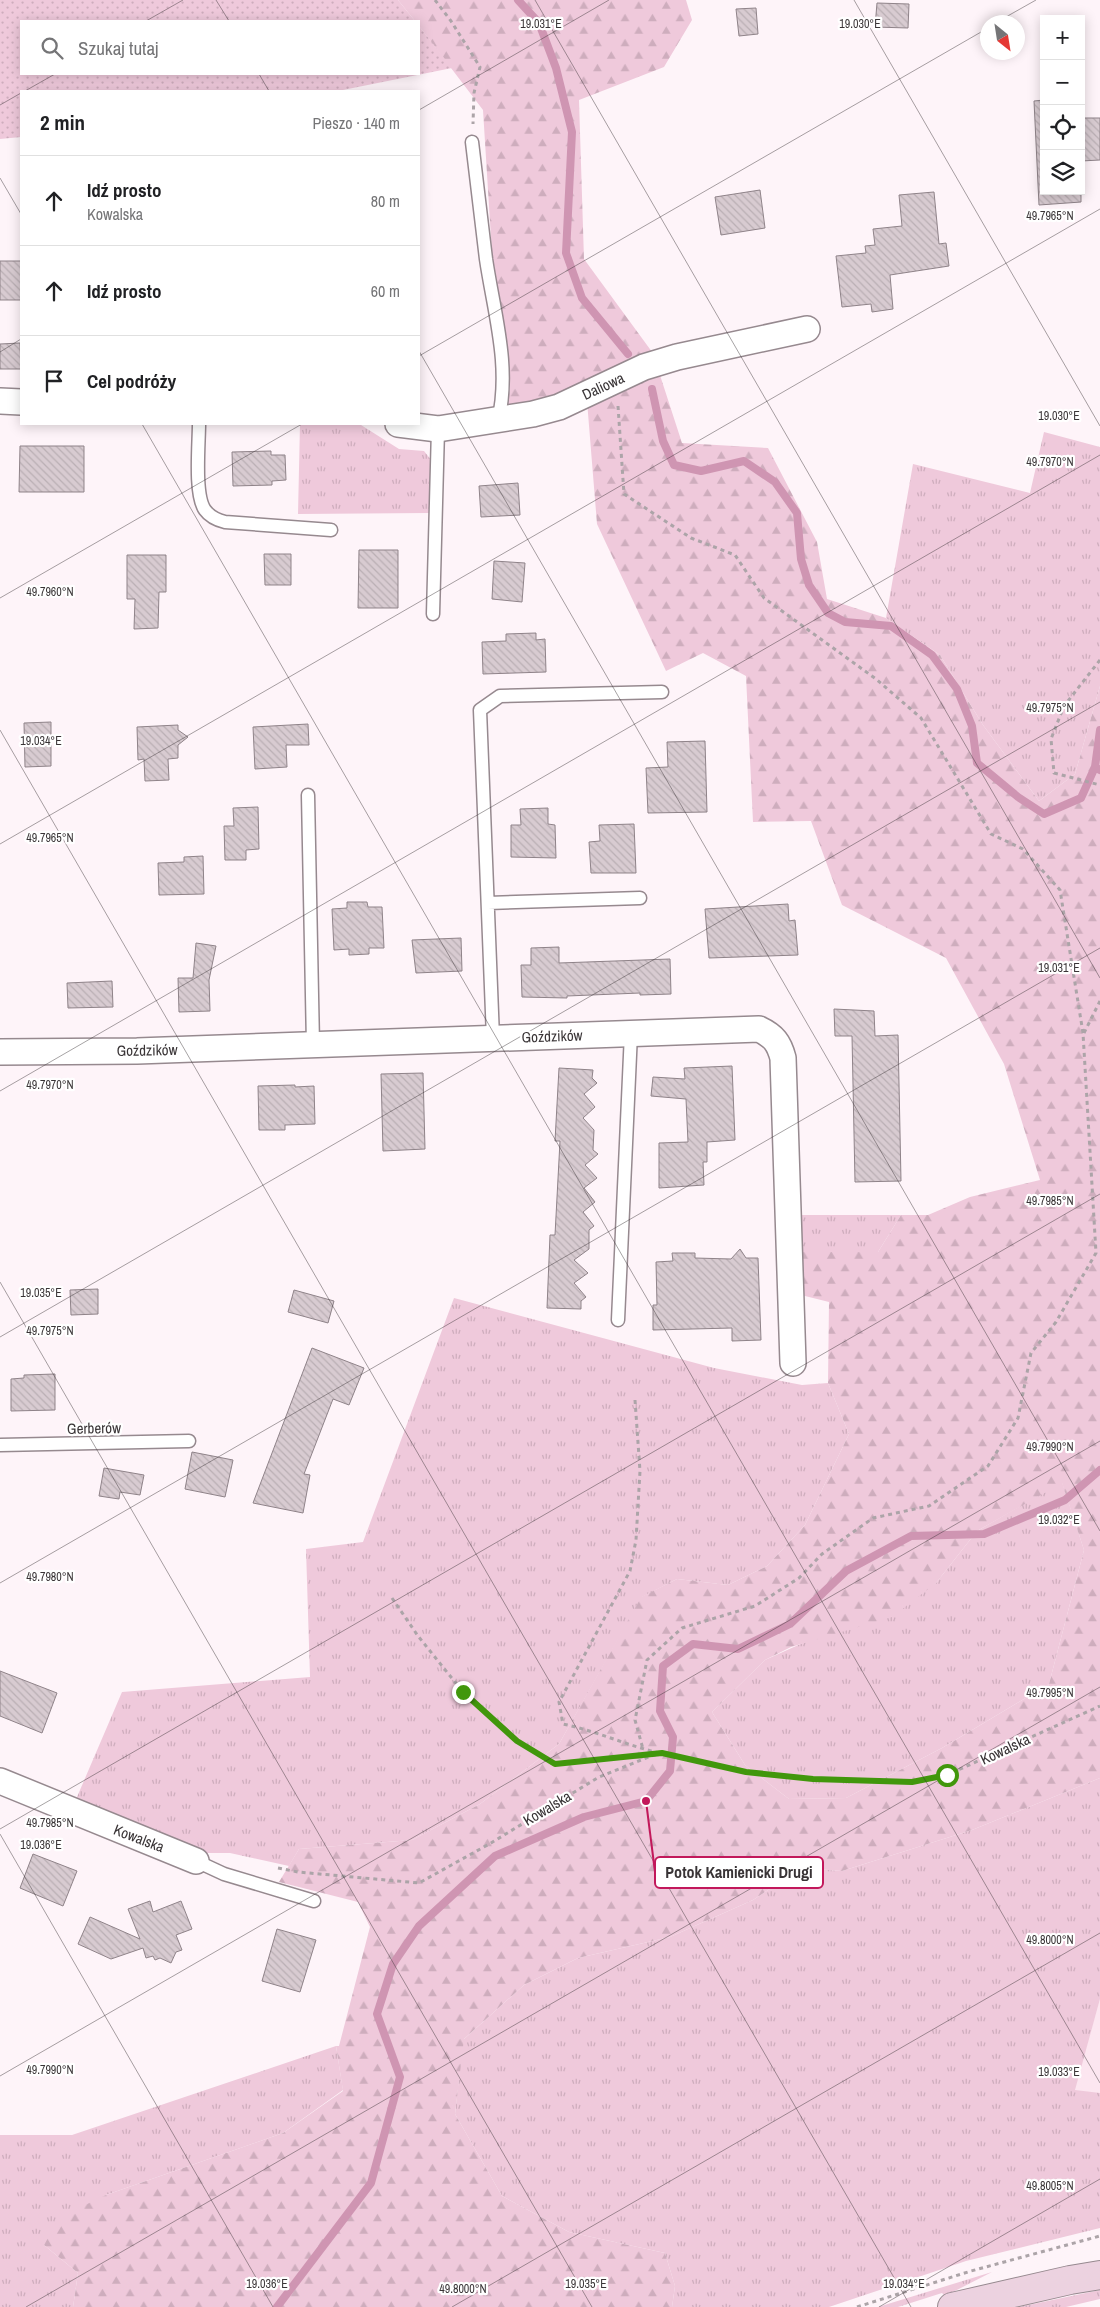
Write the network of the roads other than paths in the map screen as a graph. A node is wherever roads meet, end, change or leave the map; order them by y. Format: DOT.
graph roads {
  1 [pos="472,142"];
  2 [pos="808,329"];
  3 [pos="0,402"];
  4 [pos="20,402"];
  5 [pos="498,421"];
  6 [pos="199,425"];
  7 [pos="406,425"];
  8 [pos="438,429"];
  9 [pos="331,530"];
  10 [pos="433,614"];
  11 [pos="662,692"];
  12 [pos="308,795"];
  13 [pos="640,898"];
  14 [pos="488,902"];
  15 [pos="632,1033"];
  16 [pos="493,1038"];
  17 [pos="313,1045"];
  18 [pos="0,1052"];
  19 [pos="618,1320"];
  20 [pos="793,1362"];
  21 [pos="189,1441"];
  22 [pos="0,1445"];
  23 [pos="0,1781"];
  24 [pos="196,1861"];
  25 [pos="314,1901"];
  26 [pos="1100,2275"];
  27 [pos="952,2307"];
  1 -- 5 [label="lane"];
  2 -- 5 [label="street, Daliowa"];
  3 -- 4 [label="street"];
  5 -- 8 [label="street, Daliowa"];
  6 -- 9 [label="lane"];
  7 -- 8 [label="street, Daliowa"];
  8 -- 10 [label="lane"];
  11 -- 14 [label="lane"];
  12 -- 17 [label="lane"];
  13 -- 14 [label="lane"];
  14 -- 16 [label="lane"];
  15 -- 16 [label="street, Goździków"];
  15 -- 19 [label="lane"];
  15 -- 20 [label="street, Goździków"];
  16 -- 17 [label="street, Goździków"];
  17 -- 18 [label="street, Goździków"];
  21 -- 22 [label="lane, Gerberów"];
  23 -- 24 [label="street, Kowalska"];
  24 -- 25 [label="lane"];
  26 -- 27 [label="main road"];
}
